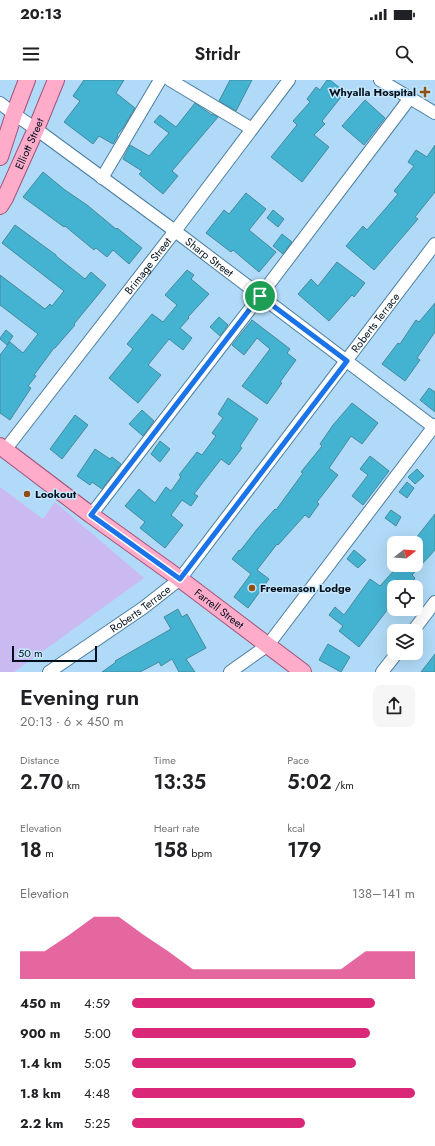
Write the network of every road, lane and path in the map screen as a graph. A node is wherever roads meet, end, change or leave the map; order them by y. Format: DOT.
graph roads {
  1 [pos="27,80"];
  2 [pos="56,80"];
  3 [pos="160,80"];
  4 [pos="170,80"];
  5 [pos="289,80"];
  6 [pos="380,80"];
  7 [pos="410,98"];
  8 [pos="0,103"];
  9 [pos="435,113"];
  10 [pos="14,114"];
  11 [pos="36,129"];
  12 [pos="252,129"];
  13 [pos="0,157"];
  14 [pos="102,178"];
  15 [pos="0,206"];
  16 [pos="175,231"];
  17 [pos="435,244"];
  18 [pos="260,296"];
  19 [pos="347,361"];
  20 [pos="434,427"];
  21 [pos="2,448"];
  22 [pos="91,515"];
  23 [pos="180,579"];
  24 [pos="435,602"];
  25 [pos="418,624"];
  26 [pos="268,645"];
  27 [pos="391,660"];
  28 [pos="49,672"];
  29 [pos="230,672"];
  30 [pos="303,672"];
  31 [pos="382,672"];
  1 -- 10 [label="main road, Elliott Street"];
  2 -- 11 [label="main road, Elliott Street"];
  3 -- 14 [label="street"];
  4 -- 12 [label="street"];
  5 -- 12 [label="street, Brimage Street"];
  6 -- 7 [label="street"];
  7 -- 9 [label="street"];
  7 -- 18 [label="street"];
  8 -- 10 [label="street, Sharp Street"];
  10 -- 11 [label="street, Sharp Street"];
  10 -- 13 [label="main road, Elliott Street"];
  11 -- 14 [label="street, Sharp Street"];
  11 -- 15 [label="main road, Elliott Street"];
  12 -- 16 [label="street, Brimage Street"];
  14 -- 16 [label="street, Sharp Street"];
  16 -- 18 [label="street, Sharp Street"];
  16 -- 21 [label="street, Brimage Street"];
  17 -- 19 [label="street, Roberts Terrace"];
  18 -- 19 [label="street, Sharp Street"];
  18 -- 22 [label="street"];
  19 -- 20 [label="street, Sharp Street"];
  19 -- 23 [label="street, Roberts Terrace"];
  20 -- 26 [label="street"];
  21 -- 22 [label="main road, Farrell Street"];
  22 -- 23 [label="main road, Farrell Street"];
  23 -- 26 [label="main road, Farrell Street"];
  23 -- 28 [label="street, Roberts Terrace"];
  24 -- 25 [label="street"];
  26 -- 29 [label="street"];
  26 -- 30 [label="main road, Farrell Street"];
  27 -- 31 [label="street"];
}
